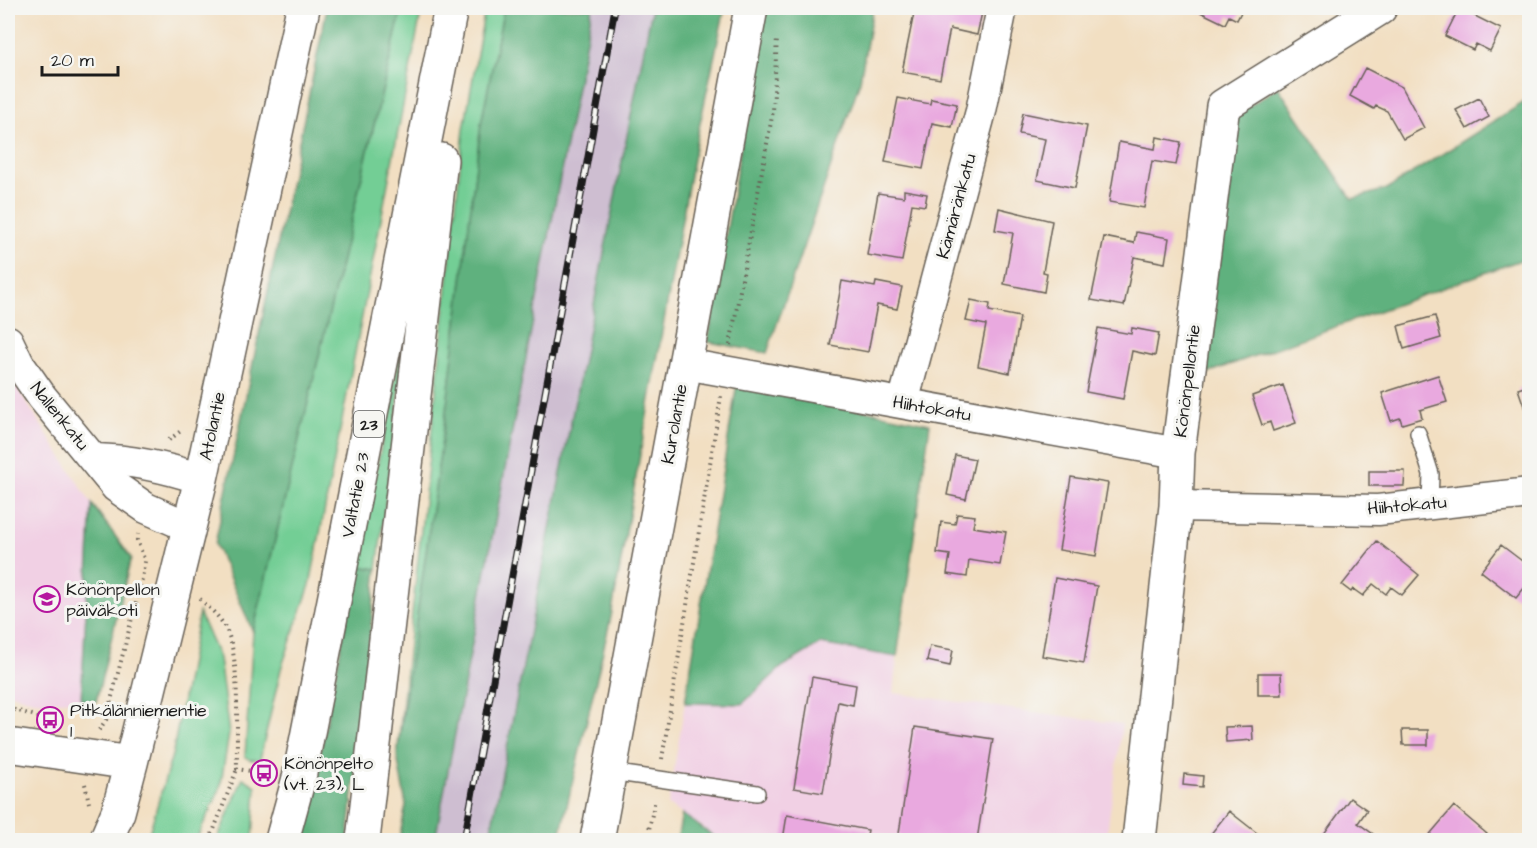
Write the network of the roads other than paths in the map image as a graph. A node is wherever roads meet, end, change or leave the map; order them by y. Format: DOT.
graph roads {
  1 [pos="303,8"];
  2 [pos="451,8"];
  3 [pos="459,8"];
  4 [pos="751,8"];
  5 [pos="1002,8"];
  6 [pos="1380,8"];
  7 [pos="8,341"];
  8 [pos="685,364"];
  9 [pos="903,403"];
  10 [pos="1418,433"];
  11 [pos="1178,453"];
  12 [pos="96,459"];
  13 [pos="201,478"];
  14 [pos="1530,493"];
  15 [pos="1430,504"];
  16 [pos="1176,506"];
  17 [pos="189,527"];
  18 [pos="8,745"];
  19 [pos="131,763"];
  20 [pos="610,772"];
  21 [pos="757,793"];
  22 [pos="106,840"];
  23 [pos="282,840"];
  24 [pos="363,840"];
  25 [pos="597,840"];
  26 [pos="1139,840"];
  1 -- 13 [label="main road, Atolantie"];
  2 -- 23 [label="main road, Valtatie 23 / 23"];
  3 -- 24 [label="main road"];
  4 -- 8 [label="main road, Kurolantie"];
  5 -- 9 [label="street, Kämäränkatu"];
  6 -- 11 [label="main road, Könönpellontie"];
  7 -- 12 [label="street, Nallenkatu"];
  8 -- 9 [label="street, Hiihtokatu"];
  8 -- 20 [label="main road, Kurolantie"];
  9 -- 11 [label="street, Hiihtokatu"];
  10 -- 15 [label="lane"];
  11 -- 16 [label="main road, Könönpellontie"];
  12 -- 13 [label="street, Nallenkatu"];
  12 -- 17 [label="street, Nallenkatu"];
  13 -- 17 [label="main road, Atolantie"];
  14 -- 15 [label="street, Hiihtokatu"];
  15 -- 16 [label="street, Hiihtokatu"];
  16 -- 26 [label="main road, Könönpellontie"];
  17 -- 19 [label="main road, Atolantie"];
  18 -- 19 [label="main road"];
  19 -- 22 [label="main road, Atolantie"];
  20 -- 21 [label="lane"];
  20 -- 25 [label="main road, Kurolantie"];
}
